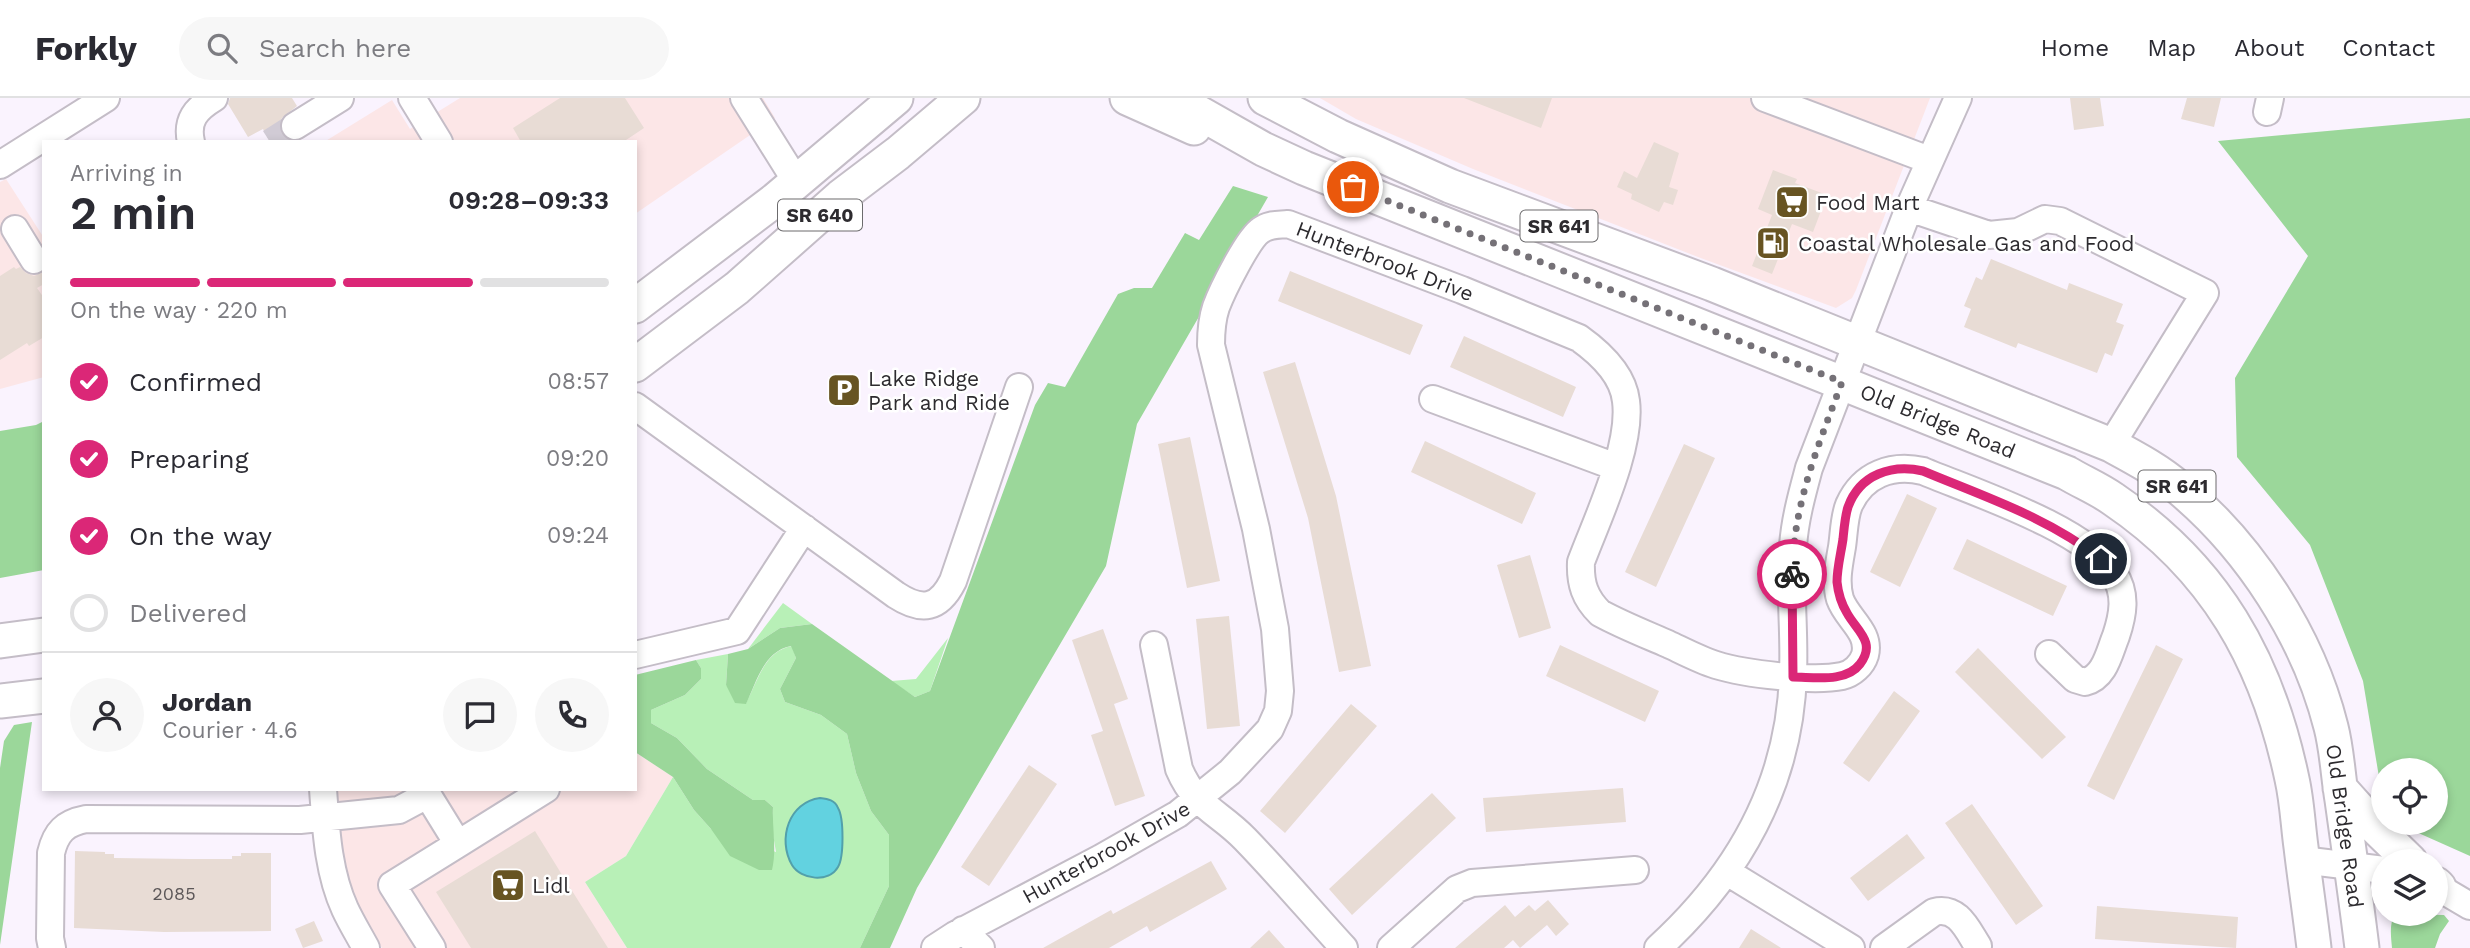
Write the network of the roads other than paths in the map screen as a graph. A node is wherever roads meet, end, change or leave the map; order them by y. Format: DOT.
graph roads {
  1 [pos="106,98"];
  2 [pos="214,98"];
  3 [pos="340,98"];
  4 [pos="744,98"];
  5 [pos="896,98"];
  6 [pos="981,98"];
  7 [pos="1127,98"];
  8 [pos="1173,98"];
  9 [pos="1265,98"];
  10 [pos="1765,98"];
  11 [pos="1958,98"];
  12 [pos="420,101"];
  13 [pos="953,106"];
  14 [pos="295,126"];
  15 [pos="191,140"];
  16 [pos="438,140"];
  17 [pos="1263,149"];
  18 [pos="1929,160"];
  19 [pos="0,165"];
  20 [pos="796,181"];
  21 [pos="1909,208"];
  22 [pos="15,229"];
  23 [pos="34,260"];
  24 [pos="637,305"];
  25 [pos="1858,341"];
  26 [pos="637,363"];
  27 [pos="1842,382"];
  28 [pos="1019,387"];
  29 [pos="1433,399"];
  30 [pos="637,407"];
  31 [pos="2111,445"];
  32 [pos="1616,467"];
  33 [pos="804,528"];
  34 [pos="42,635"];
  35 [pos="0,641"];
  36 [pos="1154,645"];
  37 [pos="2049,654"];
  38 [pos="637,655"];
  39 [pos="1793,677"];
  40 [pos="42,696"];
  41 [pos="0,701"];
  42 [pos="2340,788"];
  43 [pos="323,791"];
  44 [pos="543,791"];
  45 [pos="425,792"];
  46 [pos="1197,800"];
  47 [pos="325,817"];
  48 [pos="458,844"];
  49 [pos="2398,849"];
  50 [pos="2302,860"];
  51 [pos="2351,865"];
  52 [pos="2371,868"];
  53 [pos="1635,870"];
  54 [pos="1727,872"];
  55 [pos="2448,893"];
  56 [pos="2470,906"];
  57 [pos="972,939"];
  58 [pos="1978,946"];
  59 [pos="52,948"];
  60 [pos="366,948"];
  61 [pos="432,948"];
  62 [pos="935,948"];
  63 [pos="1344,948"];
  64 [pos="1391,948"];
  65 [pos="1658,948"];
  66 [pos="1851,948"];
  67 [pos="1884,948"];
  68 [pos="2314,948"];
  69 [pos="2362,948"];
  1 -- 19 [label="street"];
  2 -- 15 [label="street"];
  3 -- 14 [label="street"];
  4 -- 20 [label="street"];
  5 -- 20 [label="main road, SR 640"];
  6 -- 13 [label="main road"];
  7 -- 17 [label="main road"];
  8 -- 17 [label="main road, Old Bridge Road / SR 641"];
  9 -- 25 [label="main road, Old Bridge Road / SR 641"];
  10 -- 18 [label="street"];
  11 -- 18 [label="street"];
  12 -- 16 [label="street"];
  13 -- 26 [label="main road, SR 640"];
  17 -- 27 [label="main road, Old Bridge Road / SR 641"];
  18 -- 21 [label="street"];
  20 -- 24 [label="main road, SR 640"];
  21 -- 25 [label="street"];
  21 -- 31 [label="street"];
  22 -- 23 [label="street"];
  25 -- 27 [label="street"];
  25 -- 31 [label="main road, Old Bridge Road / SR 641"];
  27 -- 39 [label="street"];
  27 -- 50 [label="main road, Old Bridge Road / SR 641"];
  28 -- 33 [label="street"];
  29 -- 32 [label="street"];
  30 -- 33 [label="street"];
  31 -- 42 [label="main road, Old Bridge Road / SR 641"];
  32 -- 39 [label="street, Hunterbrook Drive"];
  32 -- 46 [label="street, Hunterbrook Drive"];
  33 -- 38 [label="street"];
  34 -- 35 [label="main road"];
  36 -- 46 [label="street"];
  37 -- 39 [label="street, Hunterbrook Drive"];
  39 -- 54 [label="street"];
  40 -- 41 [label="main road"];
  42 -- 49 [label="main road"];
  42 -- 51 [label="main road, Old Bridge Road / SR 641"];
  43 -- 47 [label="street"];
  44 -- 48 [label="street"];
  45 -- 47 [label="street"];
  45 -- 48 [label="street"];
  46 -- 57 [label="street, Hunterbrook Drive"];
  46 -- 63 [label="street"];
  47 -- 59 [label="street"];
  47 -- 60 [label="street"];
  48 -- 61 [label="street"];
  50 -- 51 [label="street"];
  50 -- 68 [label="main road, Old Bridge Road / SR 641"];
  51 -- 52 [label="street"];
  51 -- 69 [label="main road, Old Bridge Road / SR 641"];
  53 -- 64 [label="street"];
  54 -- 65 [label="street"];
  54 -- 66 [label="street"];
  55 -- 56 [label="street"];
  57 -- 62 [label="street, Hunterbrook Drive"];
  58 -- 67 [label="street"];
}
